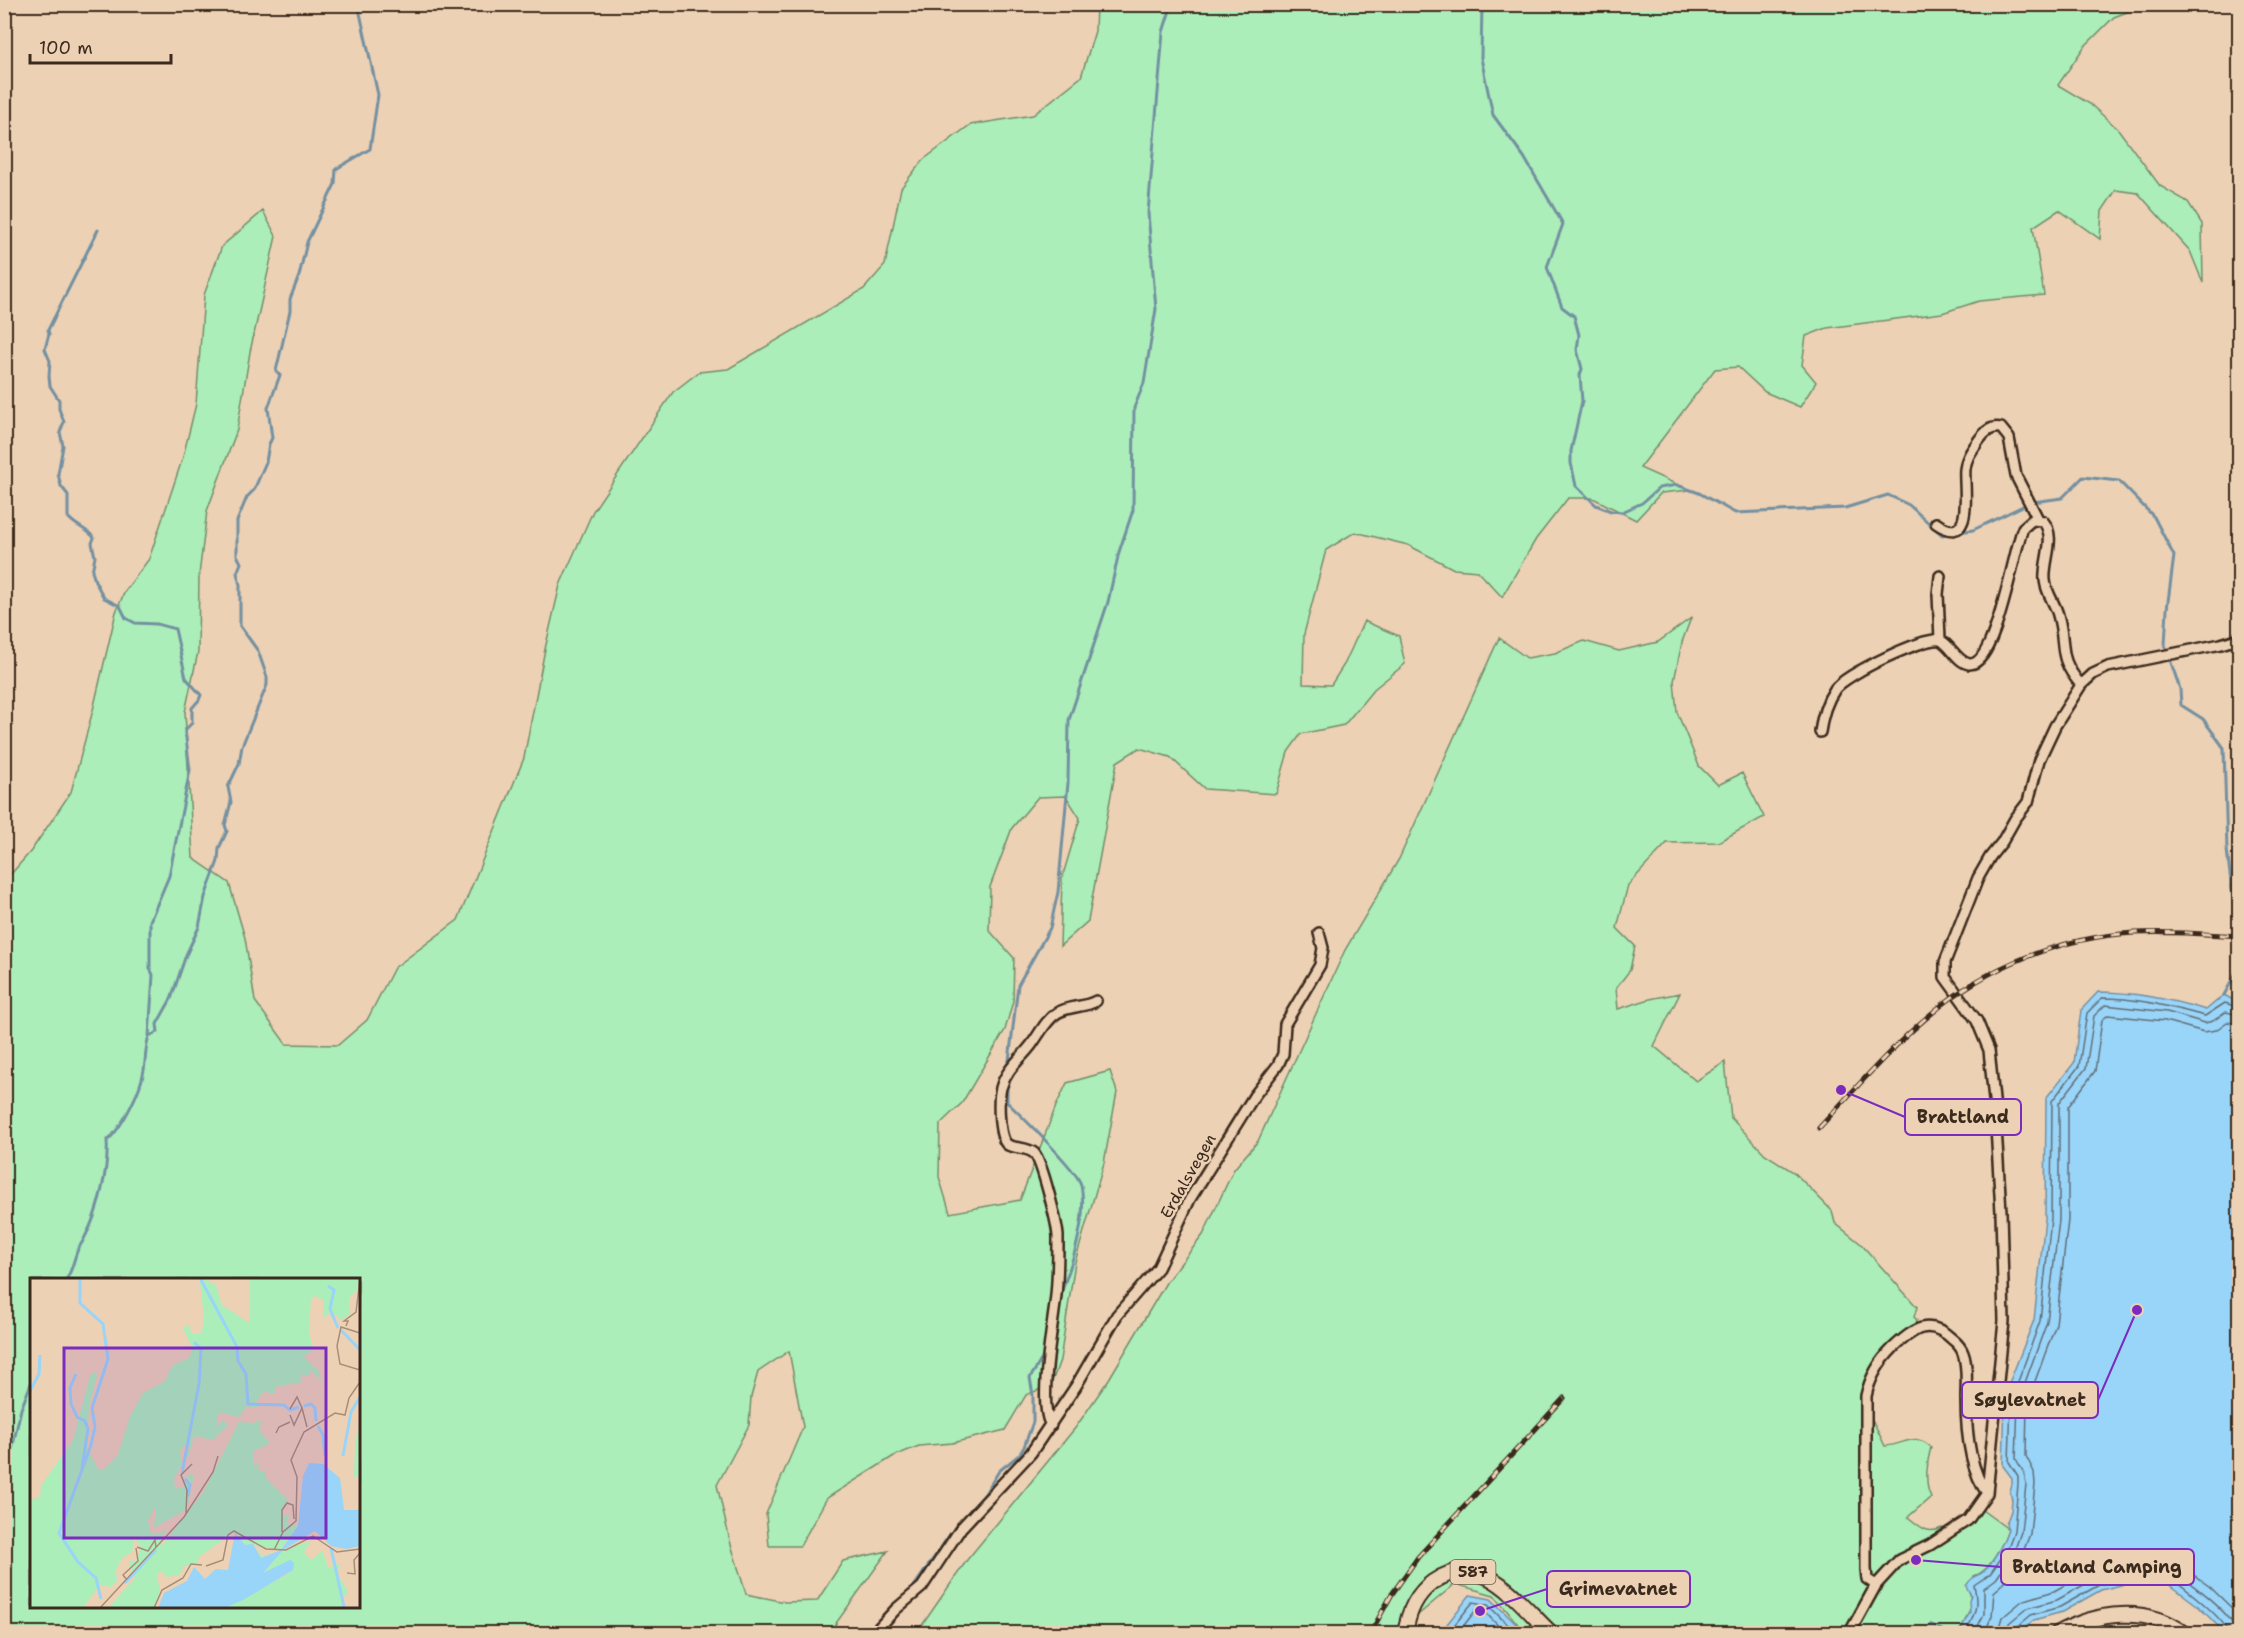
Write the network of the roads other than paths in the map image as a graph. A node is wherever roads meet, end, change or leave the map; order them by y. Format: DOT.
graph roads {
  1 [pos="2038,519"];
  2 [pos="1936,523"];
  3 [pos="1940,576"];
  4 [pos="2240,638"];
  5 [pos="1940,640"];
  6 [pos="2081,685"];
  7 [pos="1820,732"];
  8 [pos="1319,933"];
  9 [pos="1096,1001"];
  10 [pos="1051,1425"];
  11 [pos="1987,1492"];
  12 [pos="1876,1585"];
  13 [pos="873,1634"];
  14 [pos="1405,1634"];
  15 [pos="1552,1634"];
  16 [pos="1849,1634"];
  17 [pos="2057,1634"];
  18 [pos="2185,1634"];
  1 -- 2 [label="street"];
  1 -- 5 [label="street"];
  1 -- 6 [label="street"];
  3 -- 5 [label="street"];
  4 -- 6 [label="street"];
  5 -- 7 [label="street"];
  6 -- 11 [label="street"];
  8 -- 10 [label="street, Erdalsvegen"];
  9 -- 10 [label="street"];
  10 -- 13 [label="street, Erdalsvegen"];
  11 -- 12 [label="street"];
  11 -- 12 [label="street"];
  12 -- 16 [label="street"];
  14 -- 15 [label="main road, 587"];
  17 -- 18 [label="main road"];
}
